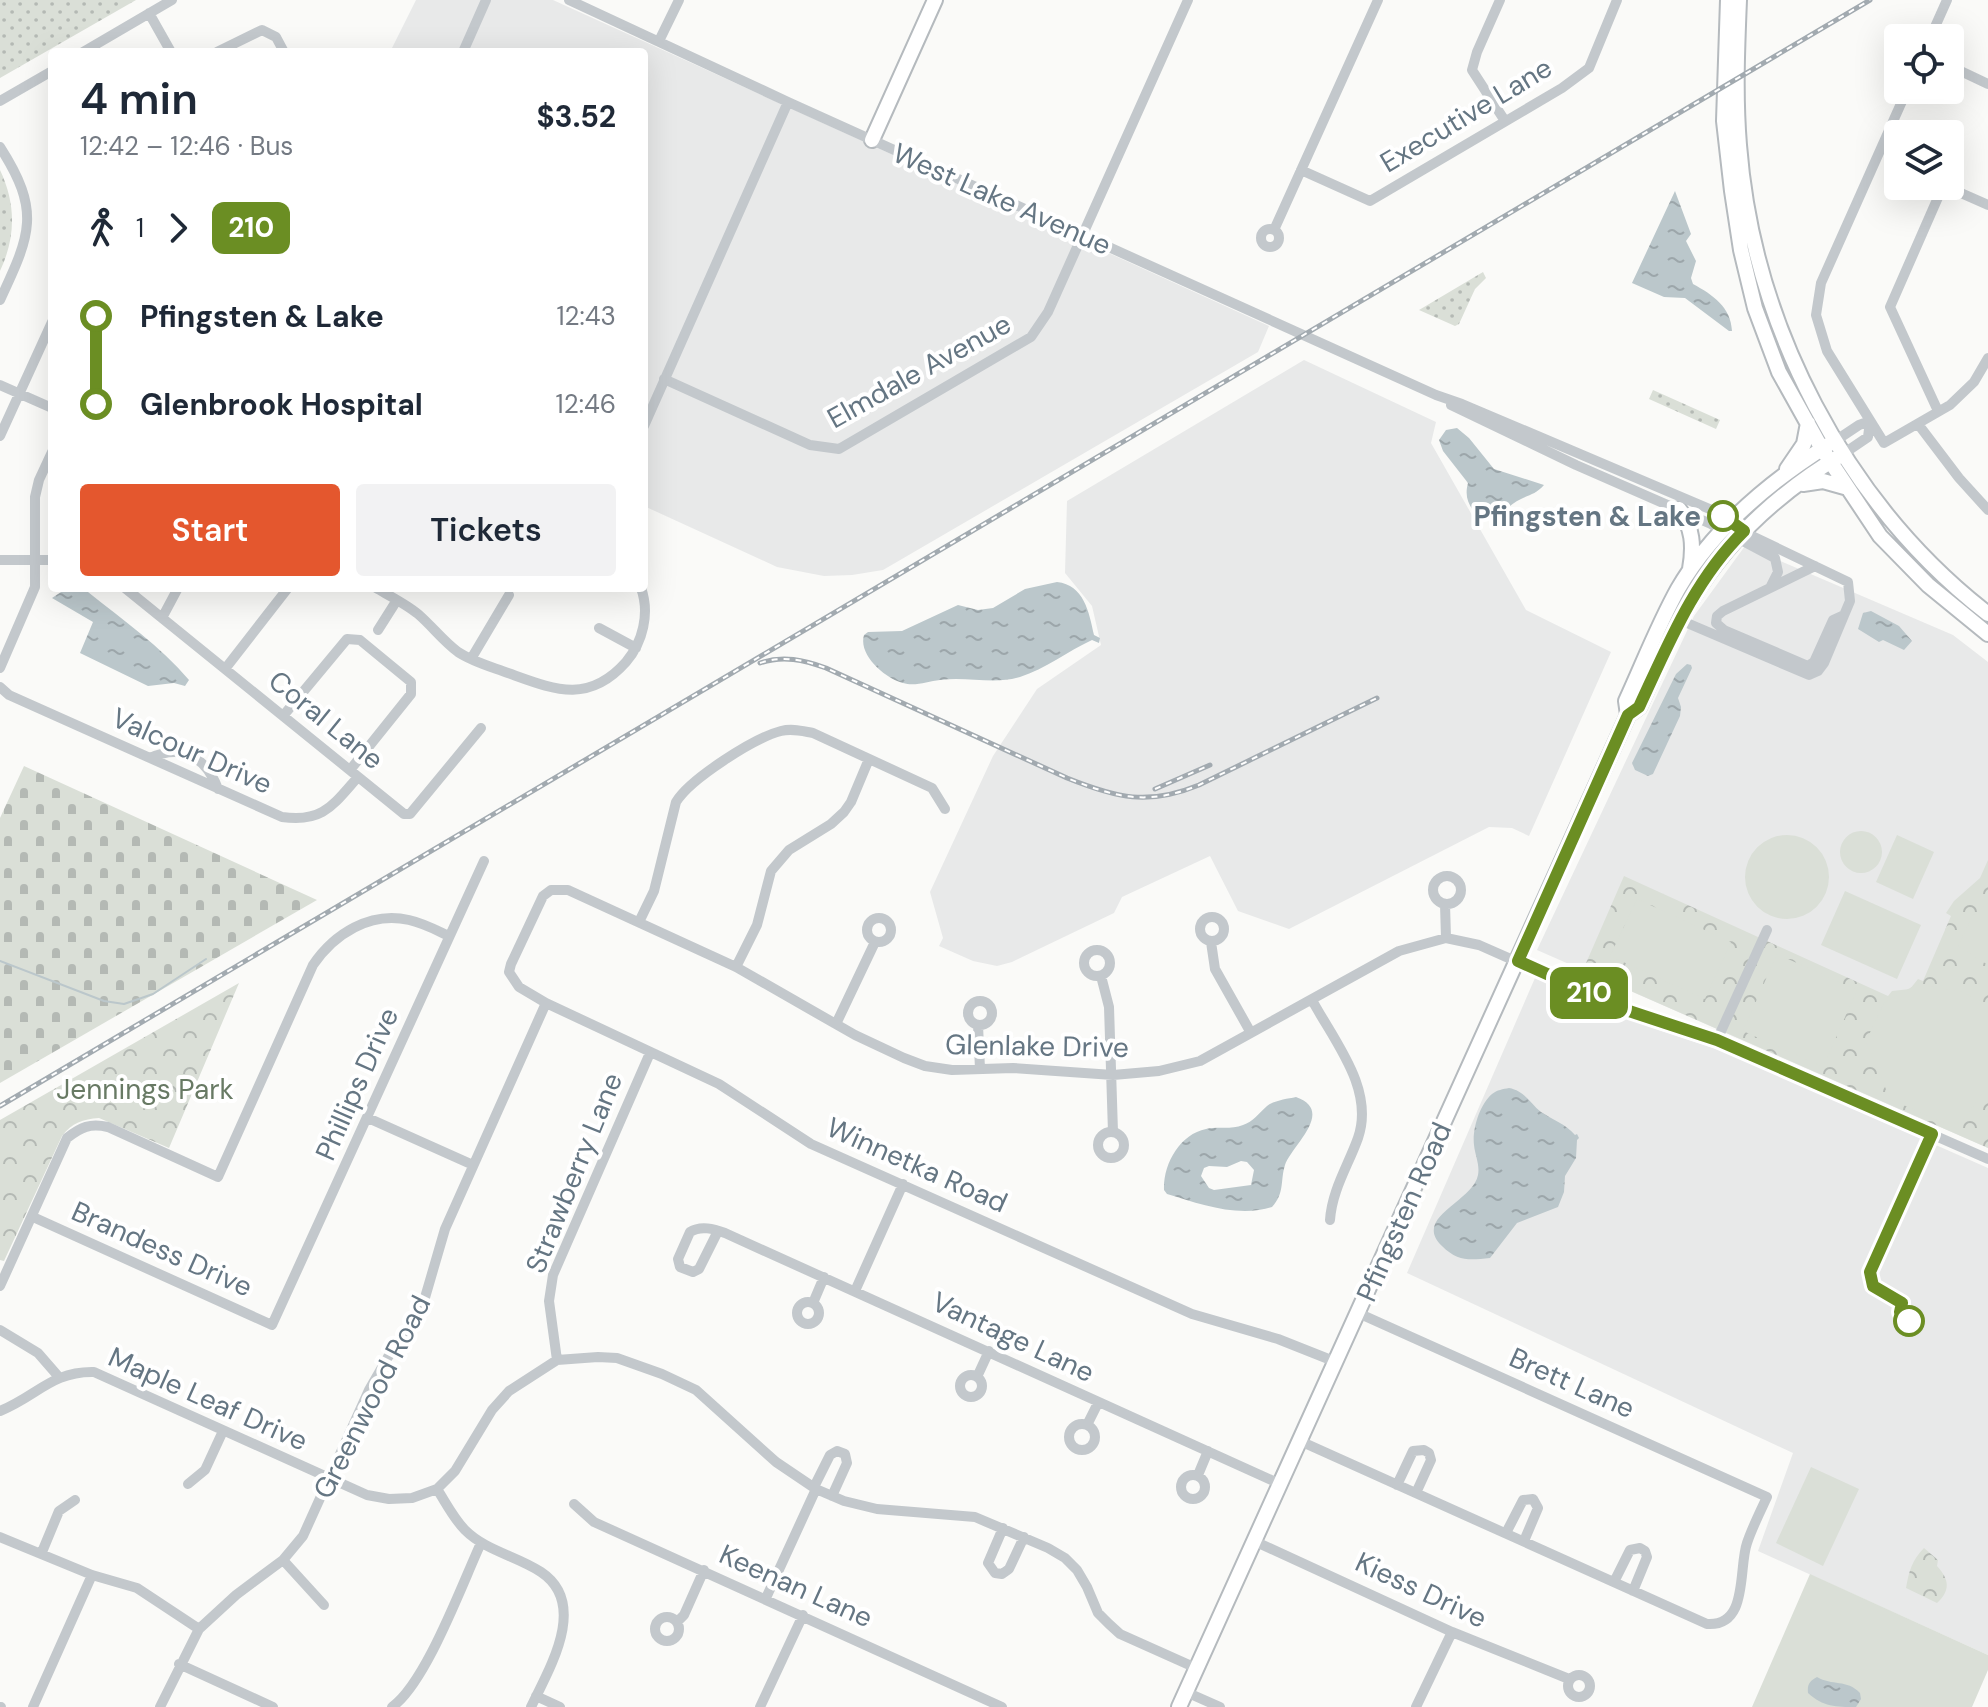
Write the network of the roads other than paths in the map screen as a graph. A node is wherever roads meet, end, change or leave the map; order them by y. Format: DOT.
graph roads {
  1 [pos="172,0"];
  2 [pos="486,0"];
  3 [pos="569,0"];
  4 [pos="679,0"];
  5 [pos="935,0"];
  6 [pos="1188,0"];
  7 [pos="1378,0"];
  8 [pos="1500,0"];
  9 [pos="1617,0"];
  10 [pos="1728,0"];
  11 [pos="1739,0"];
  12 [pos="1947,0"];
  13 [pos="590,4"];
  14 [pos="149,13"];
  15 [pos="1936,24"];
  16 [pos="659,41"];
  17 [pos="90,48"];
  18 [pos="169,48"];
  19 [pos="225,48"];
  20 [pos="282,48"];
  21 [pos="465,48"];
  22 [pos="48,73"];
  23 [pos="1964,73"];
  24 [pos="1988,84"];
  25 [pos="0,101"];
  26 [pos="788,102"];
  27 [pos="1901,104"];
  28 [pos="1505,121"];
  29 [pos="872,140"];
  30 [pos="0,147"];
  31 [pos="1301,170"];
  32 [pos="1964,195"];
  33 [pos="1938,200"];
  34 [pos="1988,205"];
  35 [pos="1274,230"];
  36 [pos="1081,234"];
  37 [pos="0,300"];
  38 [pos="48,331"];
  39 [pos="1988,358"];
  40 [pos="664,379"];
  41 [pos="0,385"];
  42 [pos="20,394"];
  43 [pos="1436,395"];
  44 [pos="48,406"];
  45 [pos="1938,411"];
  46 [pos="648,417"];
  47 [pos="1870,421"];
  48 [pos="1808,423"];
  49 [pos="1918,424"];
  50 [pos="0,436"];
  51 [pos="1833,451"];
  52 [pos="48,461"];
  53 [pos="1786,483"];
  54 [pos="1848,488"];
  55 [pos="1679,509"];
  56 [pos="1988,510"];
  57 [pos="1726,526"];
  58 [pos="1740,535"];
  59 [pos="0,560"];
  60 [pos="36,560"];
  61 [pos="48,560"];
  62 [pos="1815,566"];
  63 [pos="1689,572"];
  64 [pos="1771,586"];
  65 [pos="130,592"];
  66 [pos="176,592"];
  67 [pos="285,592"];
  68 [pos="383,592"];
  69 [pos="642,592"];
  70 [pos="509,595"];
  71 [pos="397,600"];
  72 [pos="1988,614"];
  73 [pos="1844,615"];
  74 [pos="162,618"];
  75 [pos="1680,620"];
  76 [pos="599,628"];
  77 [pos="378,630"];
  78 [pos="1988,634"];
  79 [pos="636,648"];
  80 [pos="471,659"];
  81 [pos="0,668"];
  82 [pos="225,669"];
  83 [pos="0,687"];
  84 [pos="1628,715"];
  85 [pos="283,716"];
  86 [pos="481,728"];
  87 [pos="150,758"];
  88 [pos="869,759"];
  89 [pos="354,774"];
  90 [pos="218,789"];
  91 [pos="945,809"];
  92 [pos="484,861"];
  93 [pos="1445,904"];
  94 [pos="639,922"];
  95 [pos="1767,930"];
  96 [pos="449,936"];
  97 [pos="1446,938"];
  98 [pos="875,942"];
  99 [pos="1211,942"];
  100 [pos="1518,961"];
  101 [pos="511,964"];
  102 [pos="736,967"];
  103 [pos="1101,976"];
  104 [pos="1312,1000"];
  105 [pos="546,1003"];
  106 [pos="836,1024"];
  107 [pos="978,1025"];
  108 [pos="1251,1033"];
  109 [pos="1717,1040"];
  110 [pos="650,1053"];
  111 [pos="980,1069"];
  112 [pos="1113,1075"];
  113 [pos="368,1118"];
  114 [pos="1113,1132"];
  115 [pos="1988,1159"];
  116 [pos="473,1165"];
  117 [pos="903,1184"];
  118 [pos="33,1217"];
  119 [pos="1330,1220"];
  120 [pos="722,1232"];
  121 [pos="824,1277"];
  122 [pos="0,1286"];
  123 [pos="855,1291"];
  124 [pos="813,1303"];
  125 [pos="1358,1313"];
  126 [pos="272,1325"];
  127 [pos="0,1330"];
  128 [pos="989,1351"];
  129 [pos="557,1360"];
  130 [pos="1336,1362"];
  131 [pos="58,1376"];
  132 [pos="977,1377"];
  133 [pos="1098,1403"];
  134 [pos="0,1411"];
  135 [pos="1087,1425"];
  136 [pos="223,1431"];
  137 [pos="1300,1441"];
  138 [pos="1208,1451"];
  139 [pos="1198,1475"];
  140 [pos="328,1478"];
  141 [pos="188,1484"];
  142 [pos="1280,1484"];
  143 [pos="1397,1485"];
  144 [pos="815,1488"];
  145 [pos="437,1489"];
  146 [pos="1416,1493"];
  147 [pos="832,1496"];
  148 [pos="75,1500"];
  149 [pos="574,1504"];
  150 [pos="1003,1528"];
  151 [pos="1506,1533"];
  152 [pos="0,1537"];
  153 [pos="1024,1537"];
  154 [pos="1254,1541"];
  155 [pos="1524,1541"];
  156 [pos="481,1543"];
  157 [pos="42,1552"];
  158 [pos="283,1560"];
  159 [pos="704,1570"];
  160 [pos="92,1575"];
  161 [pos="1614,1582"];
  162 [pos="1633,1591"];
  163 [pos="766,1598"];
  164 [pos="324,1605"];
  165 [pos="803,1615"];
  166 [pos="677,1622"];
  167 [pos="199,1629"];
  168 [pos="1452,1632"];
  169 [pos="179,1664"];
  170 [pos="1196,1668"];
  171 [pos="1569,1679"];
  172 [pos="1186,1692"];
  173 [pos="536,1696"];
  174 [pos="995,1706"];
  175 [pos="33,1707"];
  176 [pos="160,1707"];
  177 [pos="273,1707"];
  178 [pos="392,1707"];
  179 [pos="531,1707"];
  180 [pos="560,1707"];
  181 [pos="760,1707"];
  182 [pos="1179,1707"];
  183 [pos="1220,1707"];
  184 [pos="1416,1707"];
  1 -- 14 [label="street"];
  2 -- 21 [label="street"];
  3 -- 13 [label="street, West Lake Avenue"];
  4 -- 16 [label="street"];
  5 -- 29 [label="main road"];
  6 -- 36 [label="street, Elmdale Avenue"];
  7 -- 31 [label="street"];
  8 -- 28 [label="street"];
  9 -- 28 [label="street, Executive Lane"];
  10 -- 48 [label="main road"];
  11 -- 51 [label="main road"];
  12 -- 15 [label="street"];
  13 -- 16 [label="street, West Lake Avenue"];
  14 -- 17 [label="street"];
  14 -- 18 [label="street"];
  16 -- 26 [label="street, West Lake Avenue"];
  19 -- 20 [label="street"];
  22 -- 25 [label="street"];
  23 -- 24 [label="street"];
  26 -- 29 [label="street, West Lake Avenue"];
  26 -- 40 [label="street"];
  27 -- 47 [label="street"];
  28 -- 31 [label="street, Executive Lane"];
  29 -- 36 [label="street, West Lake Avenue"];
  30 -- 37 [label="street"];
  31 -- 35 [label="street"];
  32 -- 34 [label="street"];
  33 -- 45 [label="street"];
  36 -- 40 [label="street, Elmdale Avenue"];
  36 -- 43 [label="street, West Lake Avenue"];
  38 -- 42 [label="street"];
  39 -- 45 [label="street"];
  40 -- 46 [label="street"];
  41 -- 42 [label="street"];
  42 -- 44 [label="street"];
  42 -- 50 [label="street"];
  43 -- 55 [label="street, West Lake Avenue"];
  43 -- 57 [label="street, West Lake Avenue"];
  45 -- 49 [label="street"];
  47 -- 49 [label="street"];
  47 -- 51 [label="street, Pfingsten Road"];
  48 -- 51 [label="main road"];
  48 -- 53 [label="main road"];
  49 -- 56 [label="street"];
  51 -- 53 [label="main road, Pfingsten Road"];
  51 -- 54 [label="main road"];
  51 -- 72 [label="main road"];
  52 -- 60 [label="street"];
  53 -- 54 [label="main road"];
  53 -- 57 [label="main road, Pfingsten Road"];
  53 -- 58 [label="main road, Pfingsten Road"];
  54 -- 78 [label="main road"];
  55 -- 57 [label="street, West Lake Avenue"];
  55 -- 63 [label="main road"];
  57 -- 58 [label="street, West Lake Avenue"];
  57 -- 63 [label="main road, Pfingsten Road"];
  58 -- 62 [label="street, West Lake Avenue"];
  58 -- 64 [label="street"];
  58 -- 75 [label="main road, Pfingsten Road"];
  59 -- 60 [label="street"];
  60 -- 61 [label="street"];
  60 -- 81 [label="street"];
  62 -- 64 [label="street"];
  62 -- 73 [label="street, West Lake Avenue"];
  63 -- 84 [label="main road, Pfingsten Road"];
  64 -- 73 [label="street"];
  65 -- 74 [label="street, Coral Lane"];
  66 -- 74 [label="street"];
  67 -- 82 [label="street"];
  68 -- 71 [label="street"];
  69 -- 79 [label="street"];
  70 -- 80 [label="street"];
  71 -- 77 [label="street"];
  71 -- 80 [label="street"];
  73 -- 75 [label="street"];
  74 -- 82 [label="street, Coral Lane"];
  75 -- 84 [label="main road, Pfingsten Road"];
  76 -- 79 [label="street"];
  79 -- 80 [label="street"];
  82 -- 85 [label="street, Coral Lane"];
  83 -- 87 [label="street, Valcour Drive"];
  84 -- 100 [label="main road, Pfingsten Road"];
  85 -- 89 [label="street, Coral Lane"];
  85 -- 89 [label="street, Valcour Drive"];
  86 -- 89 [label="street, Coral Lane"];
  87 -- 90 [label="street, Valcour Drive"];
  87 -- 90 [label="street"];
  88 -- 91 [label="street"];
  88 -- 94 [label="street"];
  88 -- 102 [label="street"];
  89 -- 90 [label="street, Valcour Drive"];
  92 -- 96 [label="street, Phillips Drive"];
  93 -- 97 [label="street"];
  94 -- 101 [label="street, Glenlake Drive"];
  94 -- 102 [label="street, Glenlake Drive"];
  95 -- 109 [label="street"];
  96 -- 113 [label="street, Phillips Drive"];
  96 -- 118 [label="street"];
  97 -- 100 [label="street, Glenlake Drive"];
  97 -- 104 [label="street, Glenlake Drive"];
  98 -- 106 [label="street"];
  99 -- 108 [label="street"];
  100 -- 109 [label="street, Glenlake Drive"];
  100 -- 125 [label="main road, Pfingsten Road"];
  101 -- 105 [label="street, Winnetka Road"];
  102 -- 106 [label="street, Glenlake Drive"];
  103 -- 112 [label="street"];
  104 -- 108 [label="street, Glenlake Drive"];
  104 -- 119 [label="street"];
  105 -- 110 [label="street, Winnetka Road"];
  105 -- 116 [label="street, Greenwood Road"];
  106 -- 111 [label="street, Glenlake Drive"];
  107 -- 111 [label="street"];
  108 -- 112 [label="street, Glenlake Drive"];
  109 -- 115 [label="street, Glenlake Drive"];
  110 -- 117 [label="street, Winnetka Road"];
  110 -- 129 [label="street, Strawberry Lane"];
  111 -- 112 [label="street, Glenlake Drive"];
  112 -- 114 [label="street"];
  113 -- 116 [label="street"];
  113 -- 126 [label="street, Phillips Drive"];
  116 -- 140 [label="street, Greenwood Road"];
  117 -- 123 [label="street"];
  117 -- 130 [label="street, Winnetka Road"];
  118 -- 122 [label="street"];
  118 -- 126 [label="street, Brandess Drive"];
  120 -- 120 [label="street"];
  120 -- 121 [label="street, Vantage Lane"];
  121 -- 123 [label="street, Vantage Lane"];
  121 -- 124 [label="street"];
  123 -- 128 [label="street, Vantage Lane"];
  125 -- 130 [label="main road, Pfingsten Road"];
  125 -- 162 [label="street, Brett Lane"];
  127 -- 131 [label="street"];
  128 -- 132 [label="street"];
  128 -- 133 [label="street, Vantage Lane"];
  129 -- 144 [label="street"];
  129 -- 145 [label="street"];
  130 -- 137 [label="main road, Pfingsten Road"];
  131 -- 134 [label="street"];
  131 -- 136 [label="street, Maple Leaf Drive"];
  133 -- 135 [label="street"];
  133 -- 138 [label="street, Vantage Lane"];
  136 -- 140 [label="street, Maple Leaf Drive"];
  136 -- 141 [label="street"];
  137 -- 142 [label="main road, Pfingsten Road"];
  137 -- 143 [label="street"];
  138 -- 139 [label="street"];
  138 -- 142 [label="street, Vantage Lane"];
  140 -- 145 [label="street, Maple Leaf Drive"];
  140 -- 158 [label="street, Greenwood Road"];
  142 -- 154 [label="main road, Pfingsten Road"];
  143 -- 146 [label="street"];
  143 -- 146 [label="street"];
  144 -- 147 [label="street"];
  144 -- 147 [label="street"];
  144 -- 163 [label="street"];
  145 -- 156 [label="street"];
  146 -- 151 [label="street"];
  147 -- 150 [label="street"];
  148 -- 157 [label="street"];
  149 -- 159 [label="street, Keenan Lane"];
  150 -- 153 [label="street"];
  150 -- 153 [label="street"];
  151 -- 155 [label="street"];
  151 -- 155 [label="street"];
  152 -- 157 [label="street"];
  153 -- 170 [label="street"];
  154 -- 168 [label="street, Kiess Drive"];
  154 -- 170 [label="main road, Pfingsten Road"];
  155 -- 161 [label="street"];
  156 -- 173 [label="street"];
  156 -- 178 [label="street"];
  157 -- 160 [label="street"];
  158 -- 164 [label="street"];
  158 -- 167 [label="street, Greenwood Road"];
  159 -- 163 [label="street, Keenan Lane"];
  159 -- 166 [label="street"];
  160 -- 167 [label="street"];
  160 -- 175 [label="street"];
  161 -- 162 [label="street"];
  161 -- 162 [label="street"];
  163 -- 165 [label="street, Keenan Lane"];
  165 -- 174 [label="street, Keenan Lane"];
  165 -- 181 [label="street"];
  167 -- 169 [label="street, Greenwood Road"];
  168 -- 171 [label="street, Kiess Drive"];
  168 -- 184 [label="street"];
  169 -- 176 [label="street, Greenwood Road"];
  169 -- 177 [label="street"];
  170 -- 172 [label="main road, Pfingsten Road"];
  172 -- 182 [label="main road, Pfingsten Road"];
  172 -- 183 [label="street"];
  173 -- 179 [label="street"];
  173 -- 180 [label="street"];
}
